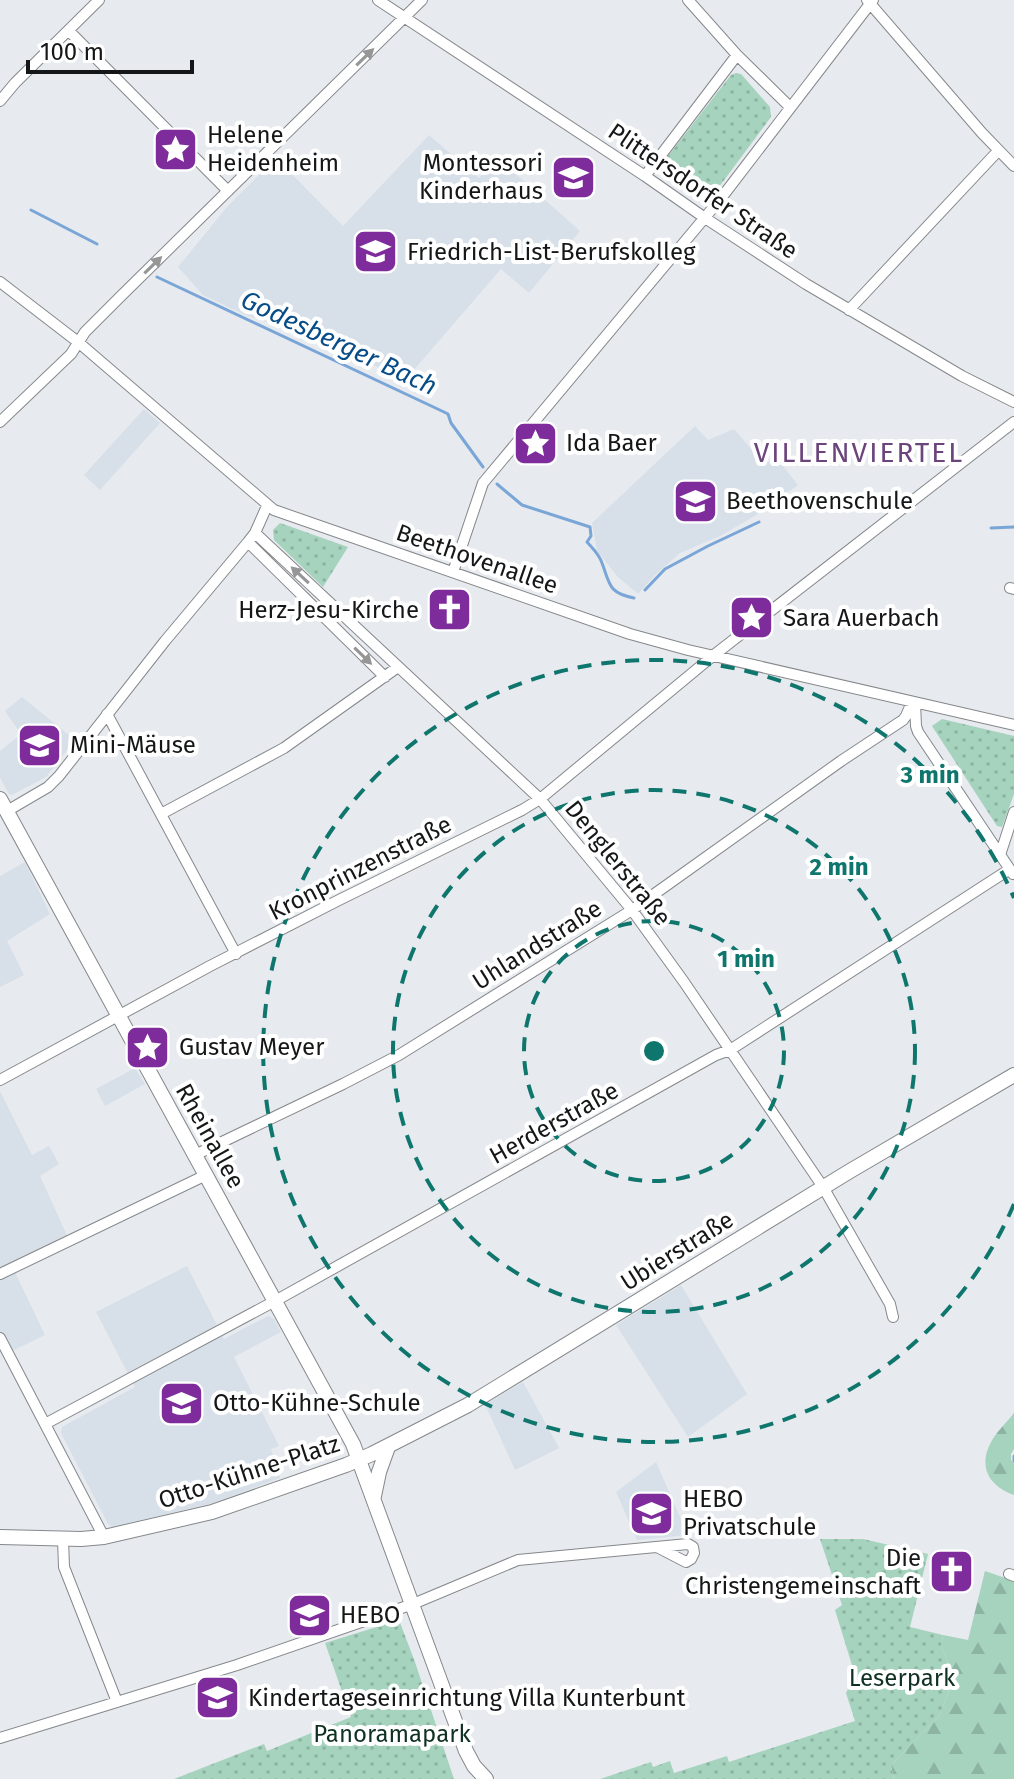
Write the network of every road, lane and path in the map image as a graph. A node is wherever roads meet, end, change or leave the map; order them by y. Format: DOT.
graph roads {
  1 [pos="99,0"];
  2 [pos="378,0"];
  3 [pos="422,0"];
  4 [pos="688,0"];
  5 [pos="870,1"];
  6 [pos="404,19"];
  7 [pos="69,31"];
  8 [pos="737,55"];
  9 [pos="0,101"];
  10 [pos="790,107"];
  11 [pos="998,151"];
  12 [pos="1014,166"];
  13 [pos="645,176"];
  14 [pos="228,191"];
  15 [pos="705,218"];
  16 [pos="0,282"];
  17 [pos="849,310"];
  18 [pos="78,342"];
  19 [pos="1014,402"];
  20 [pos="0,422"];
  21 [pos="1014,422"];
  22 [pos="267,506"];
  23 [pos="255,533"];
  24 [pos="248,542"];
  25 [pos="453,572"];
  26 [pos="330,603"];
  27 [pos="319,614"];
  28 [pos="714,655"];
  29 [pos="398,667"];
  30 [pos="385,677"];
  31 [pos="913,703"];
  32 [pos="107,714"];
  33 [pos="903,720"];
  34 [pos="1014,725"];
  35 [pos="916,726"];
  36 [pos="540,799"];
  37 [pos="3,805"];
  38 [pos="1014,812"];
  39 [pos="161,814"];
  40 [pos="1000,855"];
  41 [pos="1012,872"];
  42 [pos="632,910"];
  43 [pos="236,954"];
  44 [pos="119,1016"];
  45 [pos="730,1050"];
  46 [pos="1014,1075"];
  47 [pos="0,1080"];
  48 [pos="195,1155"];
  49 [pos="206,1175"];
  50 [pos="823,1187"];
  51 [pos="0,1274"];
  52 [pos="275,1301"];
  53 [pos="893,1317"];
  54 [pos="0,1338"];
  55 [pos="45,1424"];
  56 [pos="388,1447"];
  57 [pos="360,1460"];
  58 [pos="374,1497"];
  59 [pos="0,1537"];
  60 [pos="104,1537"];
  61 [pos="63,1539"];
  62 [pos="657,1547"];
  63 [pos="413,1604"];
  64 [pos="117,1702"];
  65 [pos="0,1738"];
  66 [pos="486,1779"];
  1 -- 7 [label="street"];
  2 -- 6 [label="street, Plittersdorfer Straße"];
  3 -- 6 [label="street"];
  4 -- 8 [label="street"];
  5 -- 10 [label="street"];
  5 -- 11 [label="street"];
  6 -- 13 [label="street, Plittersdorfer Straße"];
  14 -- 6 [label="street, one-way"];
  7 -- 9 [label="street"];
  7 -- 14 [label="street"];
  8 -- 10 [label="street"];
  8 -- 13 [label="street"];
  10 -- 15 [label="street"];
  11 -- 12 [label="street"];
  11 -- 17 [label="street"];
  13 -- 15 [label="street, Plittersdorfer Straße"];
  18 -- 14 [label="street, one-way"];
  15 -- 17 [label="street, Plittersdorfer Straße"];
  15 -- 25 [label="street"];
  16 -- 18 [label="street, Beethovenallee"];
  17 -- 19 [label="street, Plittersdorfer Straße"];
  18 -- 20 [label="street"];
  18 -- 22 [label="street, Beethovenallee"];
  21 -- 28 [label="street, Kronprinzenstraße"];
  22 -- 23 [label="street"];
  22 -- 25 [label="street, Beethovenallee"];
  23 -- 24 [label="street"];
  26 -- 23 [label="street, Denglerstraße, one-way"];
  24 -- 27 [label="street"];
  24 -- 32 [label="street"];
  25 -- 28 [label="street, Beethovenallee"];
  26 -- 27 [label="street"];
  26 -- 29 [label="street, Denglerstraße"];
  27 -- 30 [label="street, one-way"];
  28 -- 31 [label="street, Beethovenallee"];
  28 -- 36 [label="street, Kronprinzenstraße"];
  29 -- 30 [label="street"];
  29 -- 36 [label="street, Denglerstraße"];
  30 -- 39 [label="street"];
  31 -- 33 [label="street, Uhlandstraße"];
  31 -- 34 [label="street, Beethovenallee"];
  31 -- 35 [label="street"];
  32 -- 37 [label="street"];
  32 -- 39 [label="street"];
  33 -- 35 [label="street"];
  33 -- 42 [label="street, Uhlandstraße"];
  35 -- 40 [label="street"];
  36 -- 42 [label="street, Denglerstraße"];
  36 -- 43 [label="street, Kronprinzenstraße"];
  37 -- 44 [label="street, Rheinallee"];
  38 -- 40 [label="street"];
  39 -- 43 [label="street"];
  40 -- 41 [label="street"];
  41 -- 45 [label="street, Herderstraße"];
  42 -- 45 [label="street, Denglerstraße"];
  42 -- 48 [label="street, Uhlandstraße"];
  43 -- 44 [label="street, Kronprinzenstraße"];
  44 -- 47 [label="street, Kronprinzenstraße"];
  44 -- 48 [label="street, Rheinallee"];
  45 -- 50 [label="street, Denglerstraße"];
  45 -- 52 [label="street, Herderstraße"];
  46 -- 50 [label="street, Ubierstraße"];
  48 -- 49 [label="street, Rheinallee"];
  49 -- 51 [label="street"];
  49 -- 52 [label="street, Rheinallee"];
  50 -- 53 [label="street, Denglerstraße"];
  50 -- 56 [label="street, Ubierstraße"];
  52 -- 55 [label="street"];
  52 -- 57 [label="street, Rheinallee"];
  54 -- 55 [label="street"];
  55 -- 60 [label="street"];
  56 -- 57 [label="street, Ubierstraße"];
  56 -- 58 [label="street"];
  57 -- 58 [label="street, Rheinallee"];
  57 -- 60 [label="street, Otto-Kühne-Platz"];
  58 -- 63 [label="street, Rheinallee"];
  59 -- 61 [label="street"];
  60 -- 61 [label="street"];
  61 -- 64 [label="street"];
  62 -- 63 [label="street"];
  63 -- 64 [label="street"];
  63 -- 66 [label="street, Rheinallee"];
  64 -- 65 [label="street"];
}
